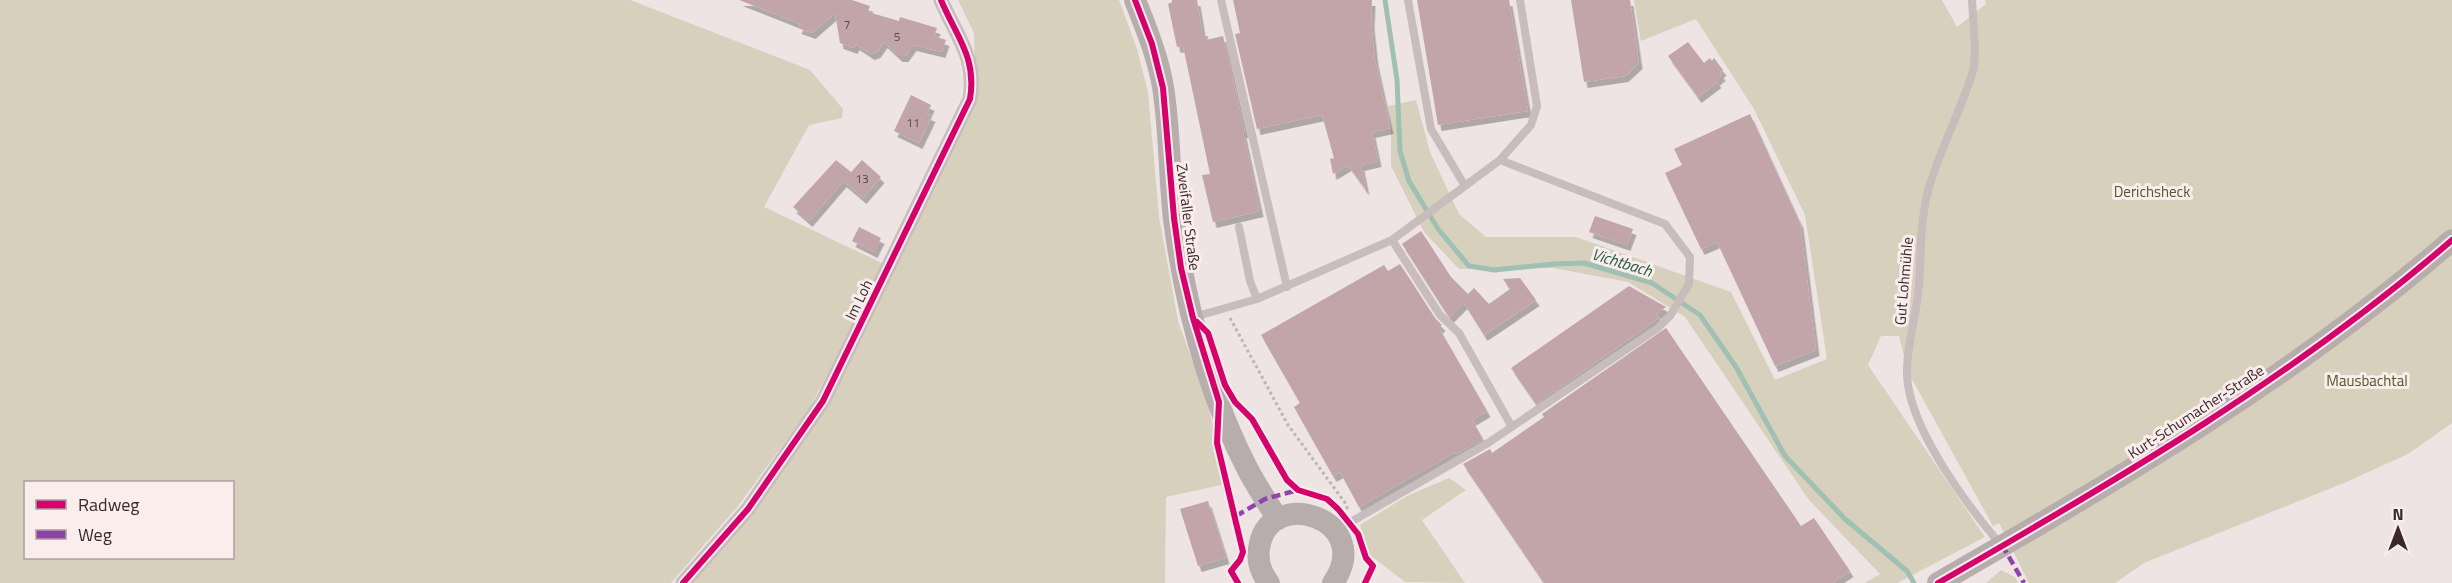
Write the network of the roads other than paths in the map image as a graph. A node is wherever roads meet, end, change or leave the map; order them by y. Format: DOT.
graph roads {
  1 [pos="941,0"];
  2 [pos="1135,0"];
  3 [pos="1221,0"];
  4 [pos="1408,0"];
  5 [pos="1520,0"];
  6 [pos="1972,0"];
  7 [pos="1500,160"];
  8 [pos="1465,186"];
  9 [pos="1239,227"];
  10 [pos="1392,240"];
  11 [pos="2452,240"];
  12 [pos="1287,287"];
  13 [pos="1257,299"];
  14 [pos="1192,318"];
  15 [pos="1512,427"];
  16 [pos="1278,519"];
  17 [pos="1343,526"];
  18 [pos="2002,545"];
  19 [pos="1342,580"];
  20 [pos="1262,581"];
  21 [pos="1940,581"];
  22 [pos="683,583"];
  1 -- 22 [label="street, Im Loh"];
  2 -- 14 [label="main road, Zweifaller Straße"];
  3 -- 12 [label="lane"];
  4 -- 8 [label="lane"];
  5 -- 7 [label="lane"];
  6 -- 18 [label="lane, Gut Lohmühle"];
  7 -- 8 [label="lane"];
  7 -- 15 [label="lane"];
  8 -- 10 [label="lane"];
  9 -- 13 [label="lane"];
  10 -- 12 [label="lane"];
  10 -- 15 [label="lane"];
  11 -- 18 [label="main road, Kurt-Schumacher-Straße"];
  12 -- 13 [label="lane"];
  13 -- 14 [label="lane"];
  14 -- 16 [label="main road, Zweifaller Straße"];
  15 -- 17 [label="lane"];
  16 -- 17 [label="main road"];
  16 -- 20 [label="main road"];
  17 -- 19 [label="main road"];
  18 -- 21 [label="main road, Kurt-Schumacher-Straße"];
}
